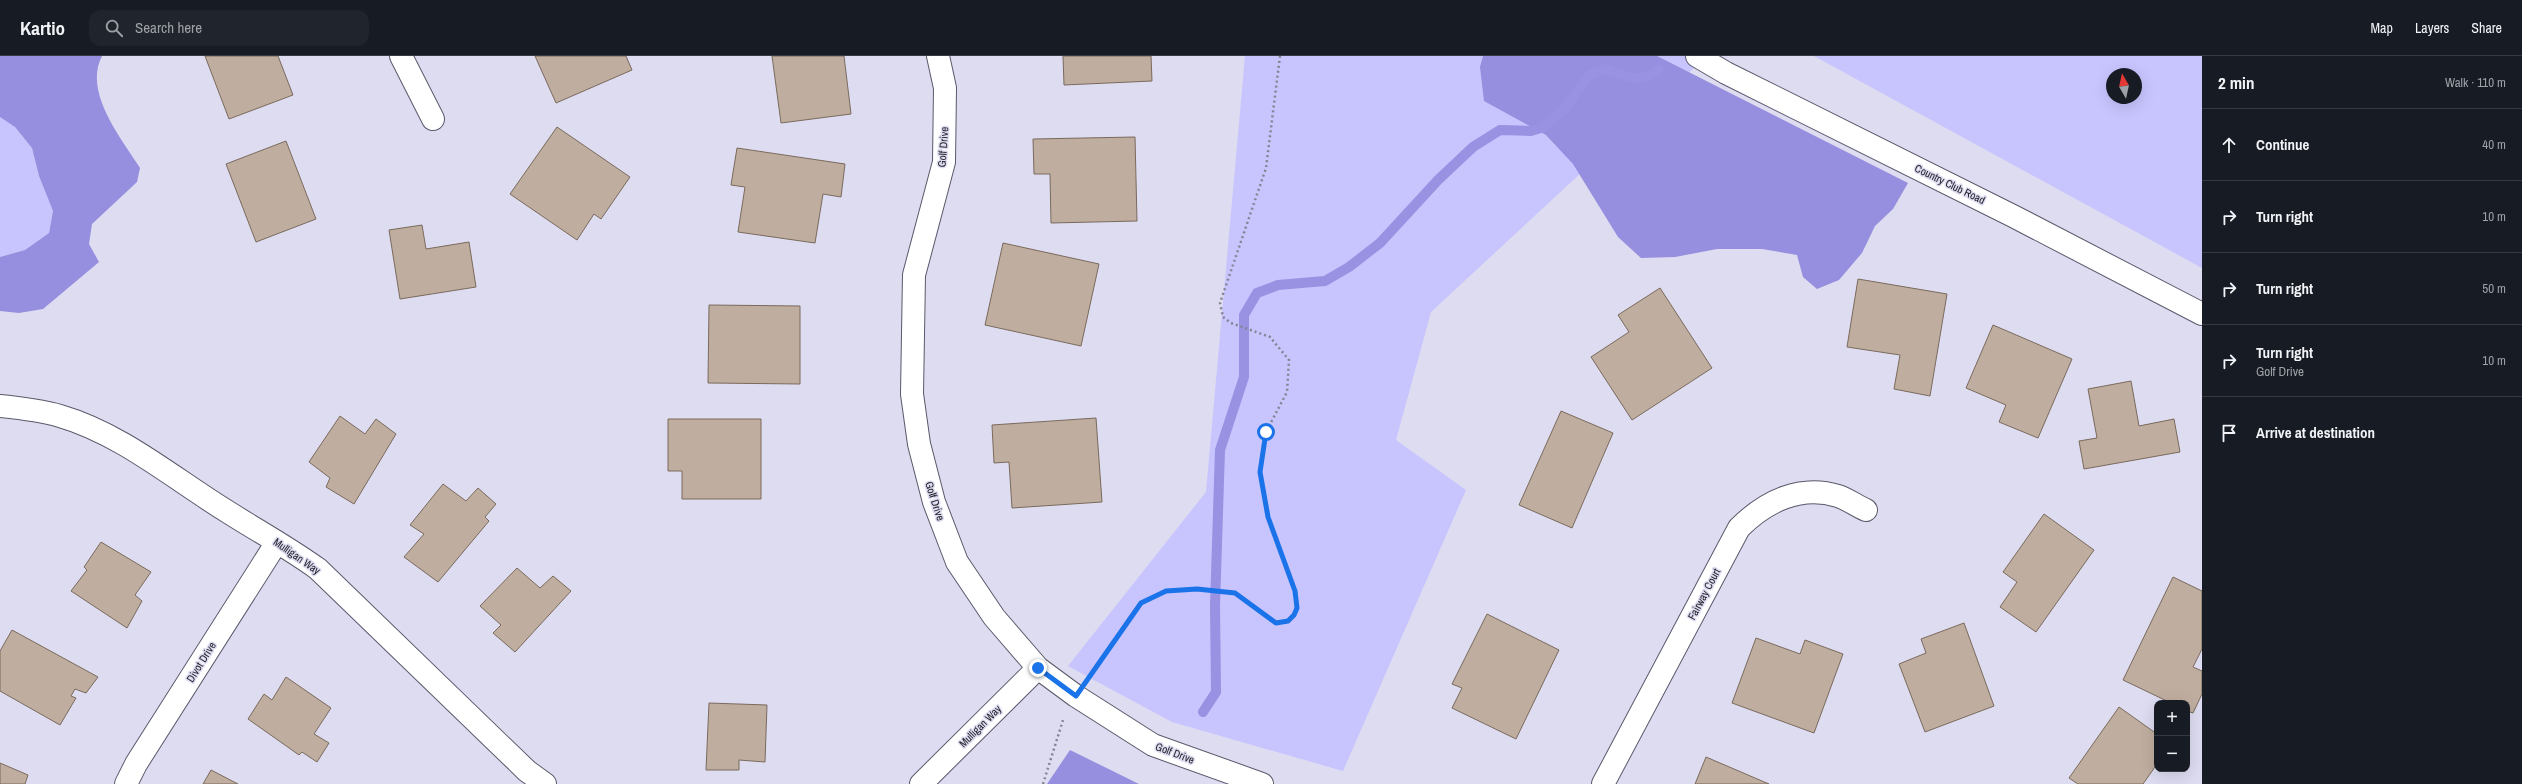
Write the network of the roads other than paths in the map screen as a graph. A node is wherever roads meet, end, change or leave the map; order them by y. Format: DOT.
graph roads {
  1 [pos="401,56"];
  2 [pos="938,56"];
  3 [pos="1697,56"];
  4 [pos="433,119"];
  5 [pos="2202,314"];
  6 [pos="0,406"];
  7 [pos="1866,510"];
  8 [pos="277,542"];
  9 [pos="1038,668"];
  10 [pos="126,784"];
  11 [pos="545,784"];
  12 [pos="921,784"];
  13 [pos="1262,784"];
  14 [pos="1603,784"];
  1 -- 4 [label="street"];
  2 -- 9 [label="street, Golf Drive"];
  3 -- 5 [label="street, Country Club Road"];
  6 -- 8 [label="street, Mulligan Way"];
  7 -- 14 [label="street, Fairway Court"];
  8 -- 10 [label="street, Divot Drive"];
  8 -- 11 [label="street, Mulligan Way"];
  9 -- 12 [label="street, Mulligan Way"];
  9 -- 13 [label="street, Golf Drive"];
}
